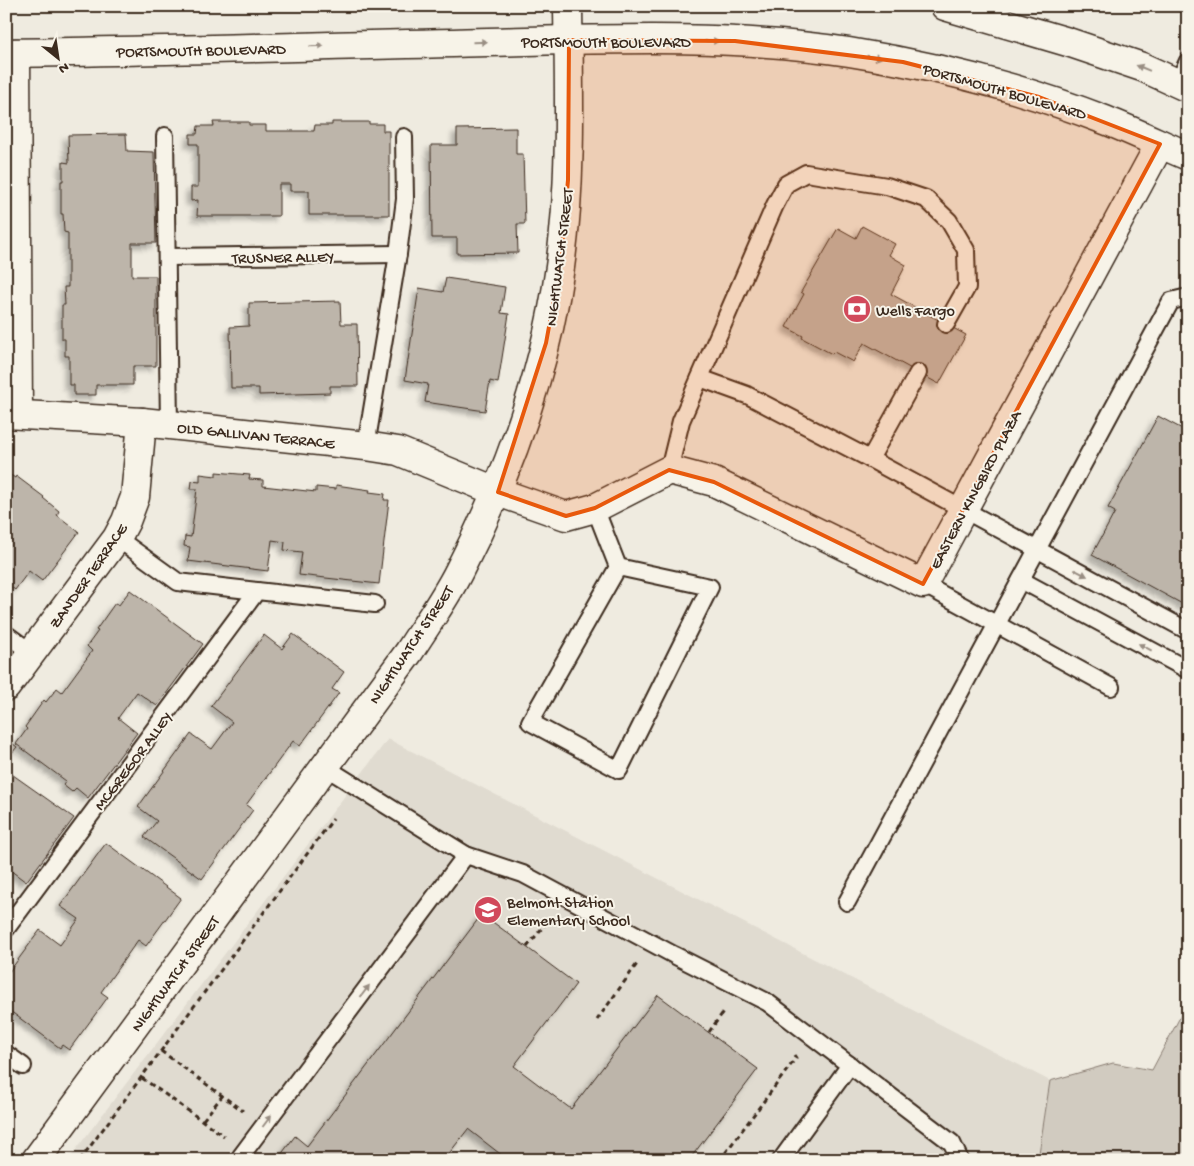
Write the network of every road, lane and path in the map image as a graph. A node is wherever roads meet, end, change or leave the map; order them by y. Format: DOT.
graph roads {
  1 [pos="568,6"];
  2 [pos="945,6"];
  3 [pos="569,40"];
  4 [pos="11,53"];
  5 [pos="1185,77"];
  6 [pos="166,136"];
  7 [pos="404,137"];
  8 [pos="1160,144"];
  9 [pos="1188,156"];
  10 [pos="398,254"];
  11 [pos="11,256"];
  12 [pos="167,257"];
  13 [pos="1188,297"];
  14 [pos="946,324"];
  15 [pos="918,373"];
  16 [pos="700,378"];
  17 [pos="12,414"];
  18 [pos="142,422"];
  19 [pos="170,425"];
  20 [pos="366,446"];
  21 [pos="870,459"];
  22 [pos="669,470"];
  23 [pos="498,492"];
  24 [pos="595,508"];
  25 [pos="963,510"];
  26 [pos="117,538"];
  27 [pos="1038,550"];
  28 [pos="618,567"];
  29 [pos="1021,580"];
  30 [pos="923,584"];
  31 [pos="257,592"];
  32 [pos="375,604"];
  33 [pos="996,624"];
  34 [pos="1188,631"];
  35 [pos="6,634"];
  36 [pos="32,652"];
  37 [pos="1188,670"];
  38 [pos="6,687"];
  39 [pos="1111,687"];
  40 [pos="325,768"];
  41 [pos="334,819"];
  42 [pos="466,855"];
  43 [pos="847,902"];
  44 [pos="541,914"];
  45 [pos="550,918"];
  46 [pos="559,923"];
  47 [pos="6,929"];
  48 [pos="526,947"];
  49 [pos="628,960"];
  50 [pos="716,1006"];
  51 [pos="724,1011"];
  52 [pos="732,1015"];
  53 [pos="597,1020"];
  54 [pos="709,1032"];
  55 [pos="161,1051"];
  56 [pos="790,1052"];
  57 [pos="6,1054"];
  58 [pos="850,1065"];
  59 [pos="23,1066"];
  60 [pos="142,1078"];
  61 [pos="222,1096"];
  62 [pos="203,1120"];
  63 [pos="263,1127"];
  64 [pos="242,1155"];
  65 [pos="36,1160"];
  66 [pos="80,1160"];
  67 [pos="720,1160"];
  68 [pos="781,1160"];
  69 [pos="960,1160"];
  1 -- 3 [label="street, NIGHTWATCH STREET"];
  5 -- 2 [label="street, one-way"];
  4 -- 3 [label="street, PORTSMOUTH BOULEVARD, one-way"];
  3 -- 8 [label="street, PORTSMOUTH BOULEVARD, one-way"];
  3 -- 23 [label="street, NIGHTWATCH STREET"];
  4 -- 11 [label="street"];
  6 -- 12 [label="lane"];
  7 -- 10 [label="lane"];
  8 -- 9 [label="street, PORTSMOUTH BOULEVARD"];
  8 -- 25 [label="street, EASTERN KINGBIRD PLAZA"];
  10 -- 12 [label="lane, TRUSNER ALLEY"];
  10 -- 20 [label="lane"];
  11 -- 17 [label="street"];
  12 -- 19 [label="lane"];
  13 -- 27 [label="lane"];
  14 -- 16 [label="lane"];
  15 -- 21 [label="lane"];
  16 -- 21 [label="lane"];
  16 -- 22 [label="lane"];
  17 -- 18 [label="street, OLD GALLIVAN TERRACE"];
  18 -- 19 [label="street, OLD GALLIVAN TERRACE"];
  18 -- 26 [label="street, ZANDER TERRACE"];
  19 -- 20 [label="street, OLD GALLIVAN TERRACE"];
  20 -- 23 [label="street, OLD GALLIVAN TERRACE"];
  21 -- 25 [label="lane"];
  22 -- 24 [label="street"];
  22 -- 30 [label="street, EASTERN KINGBIRD PLAZA"];
  23 -- 24 [label="street"];
  23 -- 40 [label="street, NIGHTWATCH STREET"];
  24 -- 28 [label="lane"];
  25 -- 27 [label="lane"];
  25 -- 30 [label="street, EASTERN KINGBIRD PLAZA"];
  26 -- 31 [label="lane"];
  26 -- 36 [label="street, ZANDER TERRACE"];
  27 -- 29 [label="lane"];
  27 -- 34 [label="lane, one-way"];
  28 -- 28 [label="lane"];
  29 -- 33 [label="lane"];
  37 -- 29 [label="lane, one-way"];
  30 -- 33 [label="lane"];
  31 -- 32 [label="lane"];
  31 -- 47 [label="lane, MCGREGOR ALLEY"];
  33 -- 39 [label="lane"];
  33 -- 43 [label="lane"];
  35 -- 36 [label="lane"];
  36 -- 38 [label="street, ZANDER TERRACE"];
  40 -- 42 [label="lane"];
  40 -- 65 [label="street, NIGHTWATCH STREET"];
  41 -- 55 [label="path"];
  42 -- 58 [label="lane"];
  63 -- 42 [label="lane, one-way"];
  44 -- 45 [label="path"];
  45 -- 46 [label="path"];
  45 -- 48 [label="path"];
  49 -- 53 [label="path"];
  50 -- 51 [label="path"];
  51 -- 52 [label="path"];
  51 -- 54 [label="path"];
  55 -- 60 [label="path"];
  55 -- 61 [label="path"];
  56 -- 67 [label="path"];
  57 -- 59 [label="lane"];
  58 -- 68 [label="lane"];
  58 -- 69 [label="lane"];
  60 -- 62 [label="path"];
  60 -- 66 [label="path"];
  61 -- 62 [label="path"];
  61 -- 63 [label="path"];
  62 -- 64 [label="path"];
  63 -- 64 [label="lane"];
}
